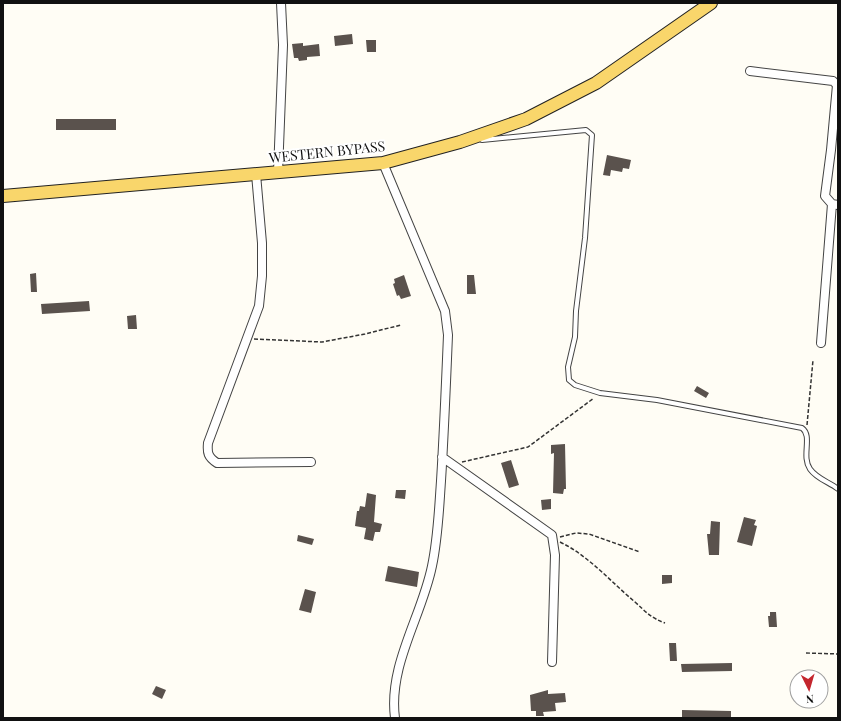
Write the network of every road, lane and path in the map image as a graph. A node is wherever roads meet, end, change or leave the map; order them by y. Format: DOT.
graph roads {
  1 [pos="281,3"];
  2 [pos="711,3"];
  3 [pos="750,71"];
  4 [pos="460,142"];
  5 [pos="383,163"];
  6 [pos="278,172"];
  7 [pos="256,174"];
  8 [pos="3,196"];
  9 [pos="835,205"];
  10 [pos="401,325"];
  11 [pos="248,339"];
  12 [pos="821,343"];
  13 [pos="814,360"];
  14 [pos="600,393"];
  15 [pos="806,431"];
  16 [pos="442,457"];
  17 [pos="312,462"];
  18 [pos="453,464"];
  19 [pos="838,489"];
  20 [pos="554,539"];
  21 [pos="640,552"];
  22 [pos="665,623"];
  23 [pos="806,653"];
  24 [pos="838,654"];
  25 [pos="552,662"];
  26 [pos="395,718"];
  1 -- 6 [label="street"];
  2 -- 4 [label="main road, WESTERN BYPASS"];
  3 -- 9 [label="street"];
  4 -- 5 [label="main road, WESTERN BYPASS"];
  4 -- 14 [label="lane"];
  5 -- 6 [label="main road, WESTERN BYPASS"];
  5 -- 16 [label="street"];
  6 -- 7 [label="main road, WESTERN BYPASS"];
  7 -- 8 [label="main road, WESTERN BYPASS"];
  7 -- 11 [label="street"];
  9 -- 12 [label="street"];
  10 -- 11 [label="path"];
  11 -- 17 [label="street"];
  13 -- 15 [label="path"];
  14 -- 15 [label="lane"];
  14 -- 18 [label="path"];
  15 -- 19 [label="lane"];
  16 -- 18 [label="street"];
  16 -- 26 [label="street"];
  18 -- 20 [label="street"];
  20 -- 21 [label="path"];
  20 -- 22 [label="path"];
  20 -- 25 [label="street"];
  23 -- 24 [label="path"];
}
